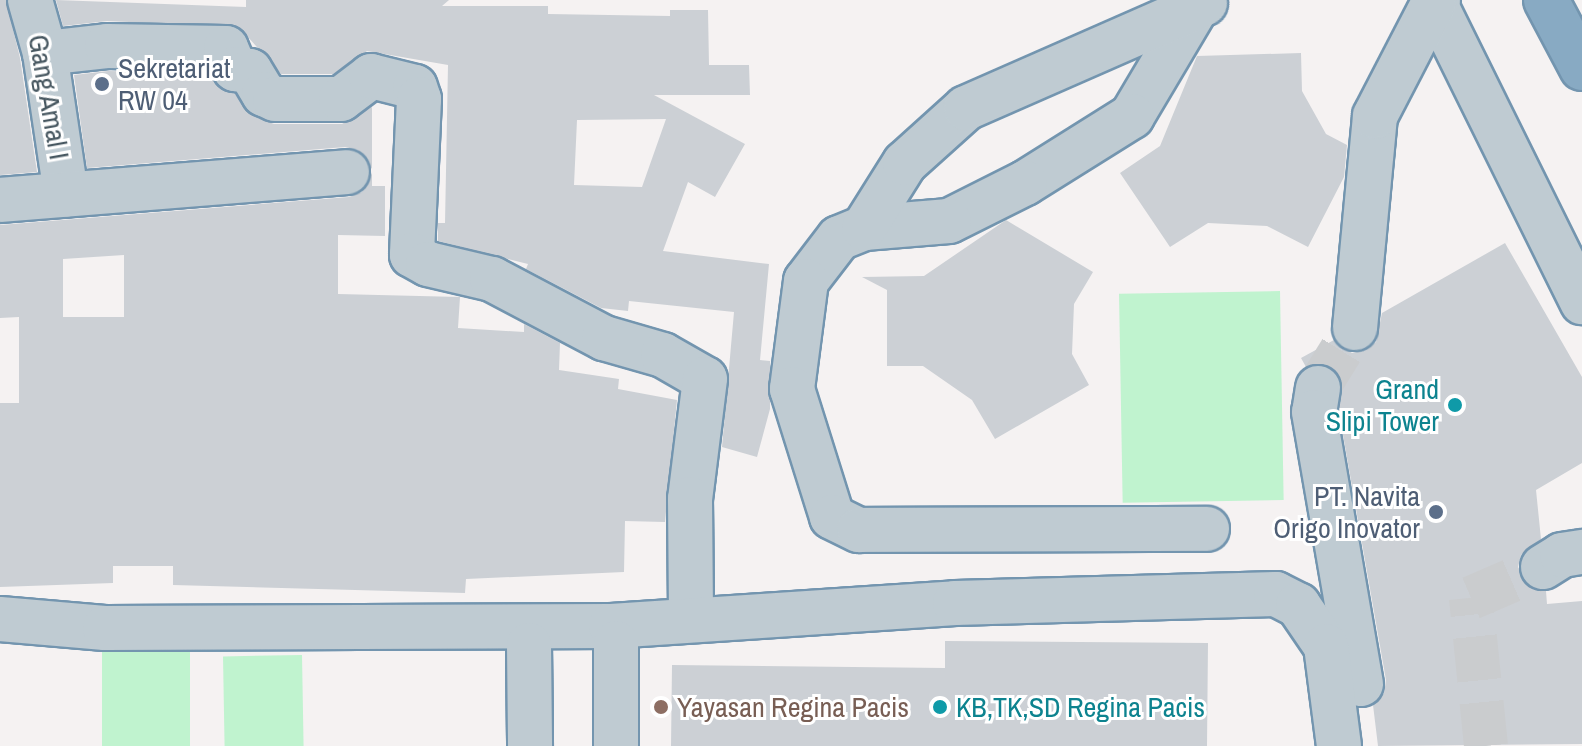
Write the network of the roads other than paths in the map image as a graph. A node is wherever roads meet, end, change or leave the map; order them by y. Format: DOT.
graph roads {
  1 [pos="30,0"];
  2 [pos="1546,0"];
  3 [pos="1436,1"];
  4 [pos="1203,4"];
  5 [pos="45,53"];
  6 [pos="1579,60"];
  7 [pos="347,172"];
  8 [pos="66,194"];
  9 [pos="0,200"];
  10 [pos="864,228"];
  11 [pos="1582,302"];
  12 [pos="1355,328"];
  13 [pos="1318,388"];
  14 [pos="1207,529"];
  15 [pos="0,619"];
  16 [pos="691,619"];
  17 [pos="616,643"];
  18 [pos="529,645"];
  19 [pos="0,650"];
  20 [pos="530,746"];
  21 [pos="616,746"];
  22 [pos="1314,746"];
  23 [pos="1339,746"];
  24 [pos="1369,746"];
  1 -- 5 [label="street, Gang Amal I"];
  2 -- 6 [label="highway"];
  3 -- 11 [label="street"];
  3 -- 12 [label="street"];
  4 -- 10 [label="street"];
  4 -- 10 [label="street"];
  5 -- 8 [label="street, Gang Amal I"];
  5 -- 16 [label="street"];
  7 -- 8 [label="street"];
  8 -- 9 [label="street"];
  10 -- 14 [label="street"];
  13 -- 24 [label="street"];
  15 -- 16 [label="street"];
  16 -- 23 [label="street"];
  17 -- 18 [label="street"];
  17 -- 21 [label="street"];
  17 -- 22 [label="street"];
  18 -- 19 [label="street"];
  18 -- 20 [label="street"];
}
